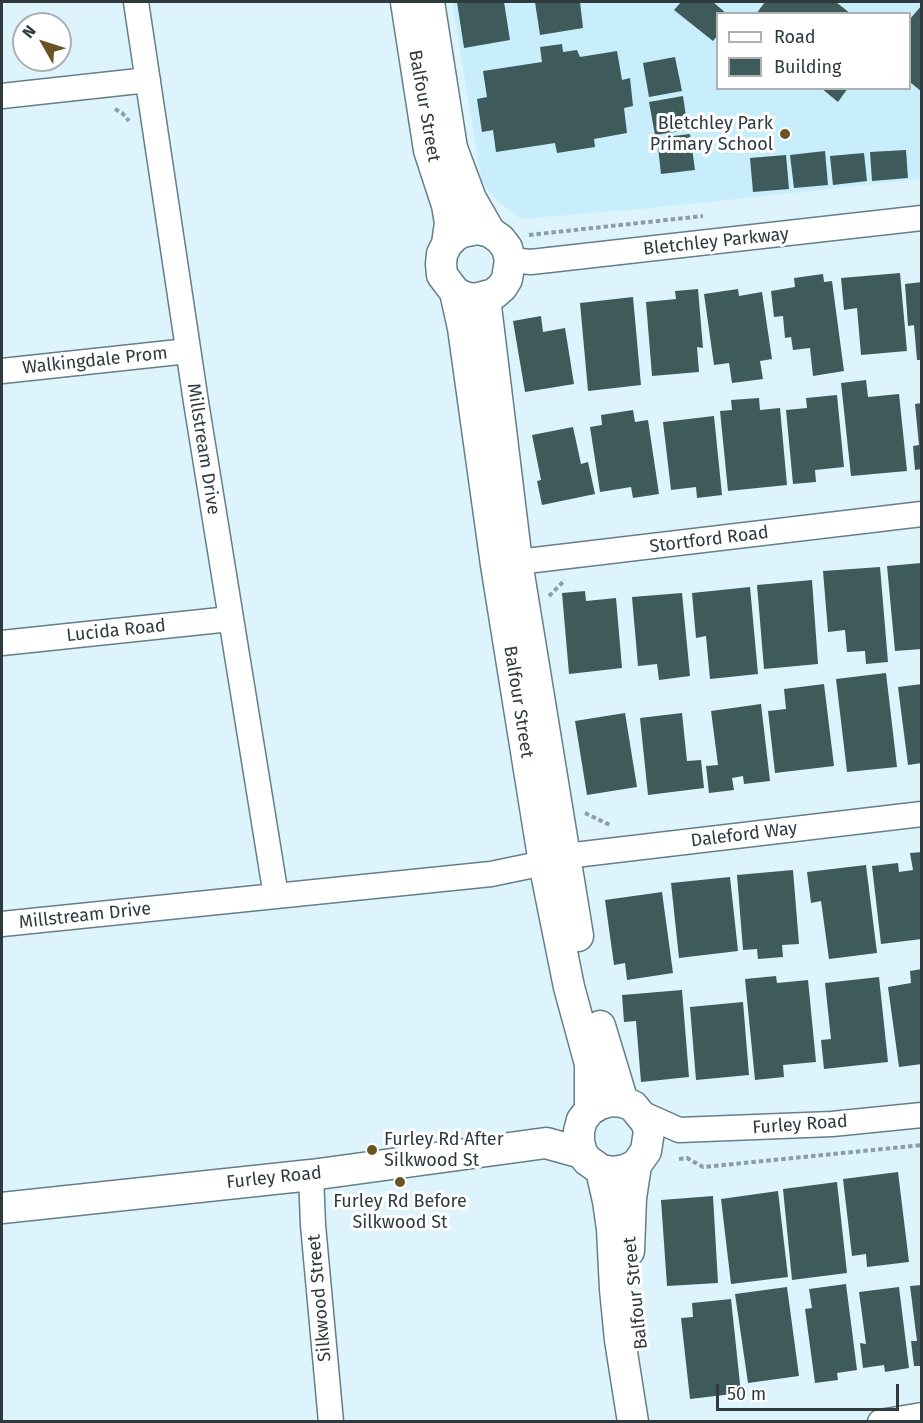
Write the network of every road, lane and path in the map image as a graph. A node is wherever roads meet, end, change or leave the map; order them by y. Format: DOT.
graph roads {
  1 [pos="136,2"];
  2 [pos="406,2"];
  3 [pos="429,2"];
  4 [pos="148,80"];
  5 [pos="2,96"];
  6 [pos="108,105"];
  7 [pos="156,135"];
  8 [pos="921,218"];
  9 [pos="490,232"];
  10 [pos="447,244"];
  11 [pos="510,260"];
  12 [pos="455,292"];
  13 [pos="485,298"];
  14 [pos="188,351"];
  15 [pos="2,371"];
  16 [pos="921,514"];
  17 [pos="507,564"];
  18 [pos="230,619"];
  19 [pos="2,643"];
  20 [pos="921,814"];
  21 [pos="555,860"];
  22 [pos="276,896"];
  23 [pos="2,924"];
  24 [pos="632,1108"];
  25 [pos="586,1115"];
  26 [pos="921,1115"];
  27 [pos="679,1130"];
  28 [pos="546,1143"];
  29 [pos="921,1145"];
  30 [pos="641,1158"];
  31 [pos="679,1159"];
  32 [pos="592,1161"];
  33 [pos="311,1175"];
  34 [pos="2,1208"];
  35 [pos="921,1415"];
  36 [pos="331,1422"];
  37 [pos="633,1422"];
  38 [pos="651,1422"];
  39 [pos="880,1422"];
  1 -- 4 [label="street, Millstream Drive"];
  2 -- 10 [label="street, Balfour Street"];
  3 -- 9 [label="street, Balfour Street"];
  4 -- 5 [label="street"];
  4 -- 7 [label="street, Millstream Drive"];
  6 -- 7 [label="path"];
  7 -- 14 [label="street, Millstream Drive"];
  8 -- 11 [label="street, Bletchley Parkway"];
  9 -- 10 [label="street"];
  9 -- 11 [label="street, Balfour Street"];
  10 -- 12 [label="street, Balfour Street"];
  11 -- 13 [label="street"];
  12 -- 13 [label="street"];
  12 -- 17 [label="street, Balfour Street"];
  13 -- 17 [label="street, Balfour Street"];
  14 -- 15 [label="street, Walkingdale Prom"];
  14 -- 18 [label="street, Millstream Drive"];
  16 -- 17 [label="street, Stortford Road"];
  17 -- 21 [label="street, Balfour Street"];
  18 -- 19 [label="street, Lucida Road"];
  18 -- 22 [label="street, Millstream Drive"];
  20 -- 21 [label="street, Daleford Way"];
  21 -- 22 [label="street, Millstream Drive"];
  21 -- 24 [label="street, Balfour Street"];
  21 -- 25 [label="street, Balfour Street"];
  22 -- 23 [label="street, Millstream Drive"];
  24 -- 25 [label="street"];
  24 -- 27 [label="street, Furley Road"];
  24 -- 30 [label="street, Balfour Street"];
  25 -- 28 [label="street, Furley Road"];
  25 -- 32 [label="street, Balfour Street"];
  26 -- 27 [label="street, Furley Road"];
  27 -- 30 [label="street"];
  28 -- 32 [label="street, Furley Road"];
  28 -- 33 [label="street, Furley Road"];
  29 -- 31 [label="path"];
  30 -- 32 [label="street"];
  30 -- 38 [label="street, Balfour Street"];
  32 -- 37 [label="street, Balfour Street"];
  33 -- 34 [label="street, Furley Road"];
  33 -- 36 [label="street, Silkwood Street"];
  35 -- 39 [label="street"];
}
